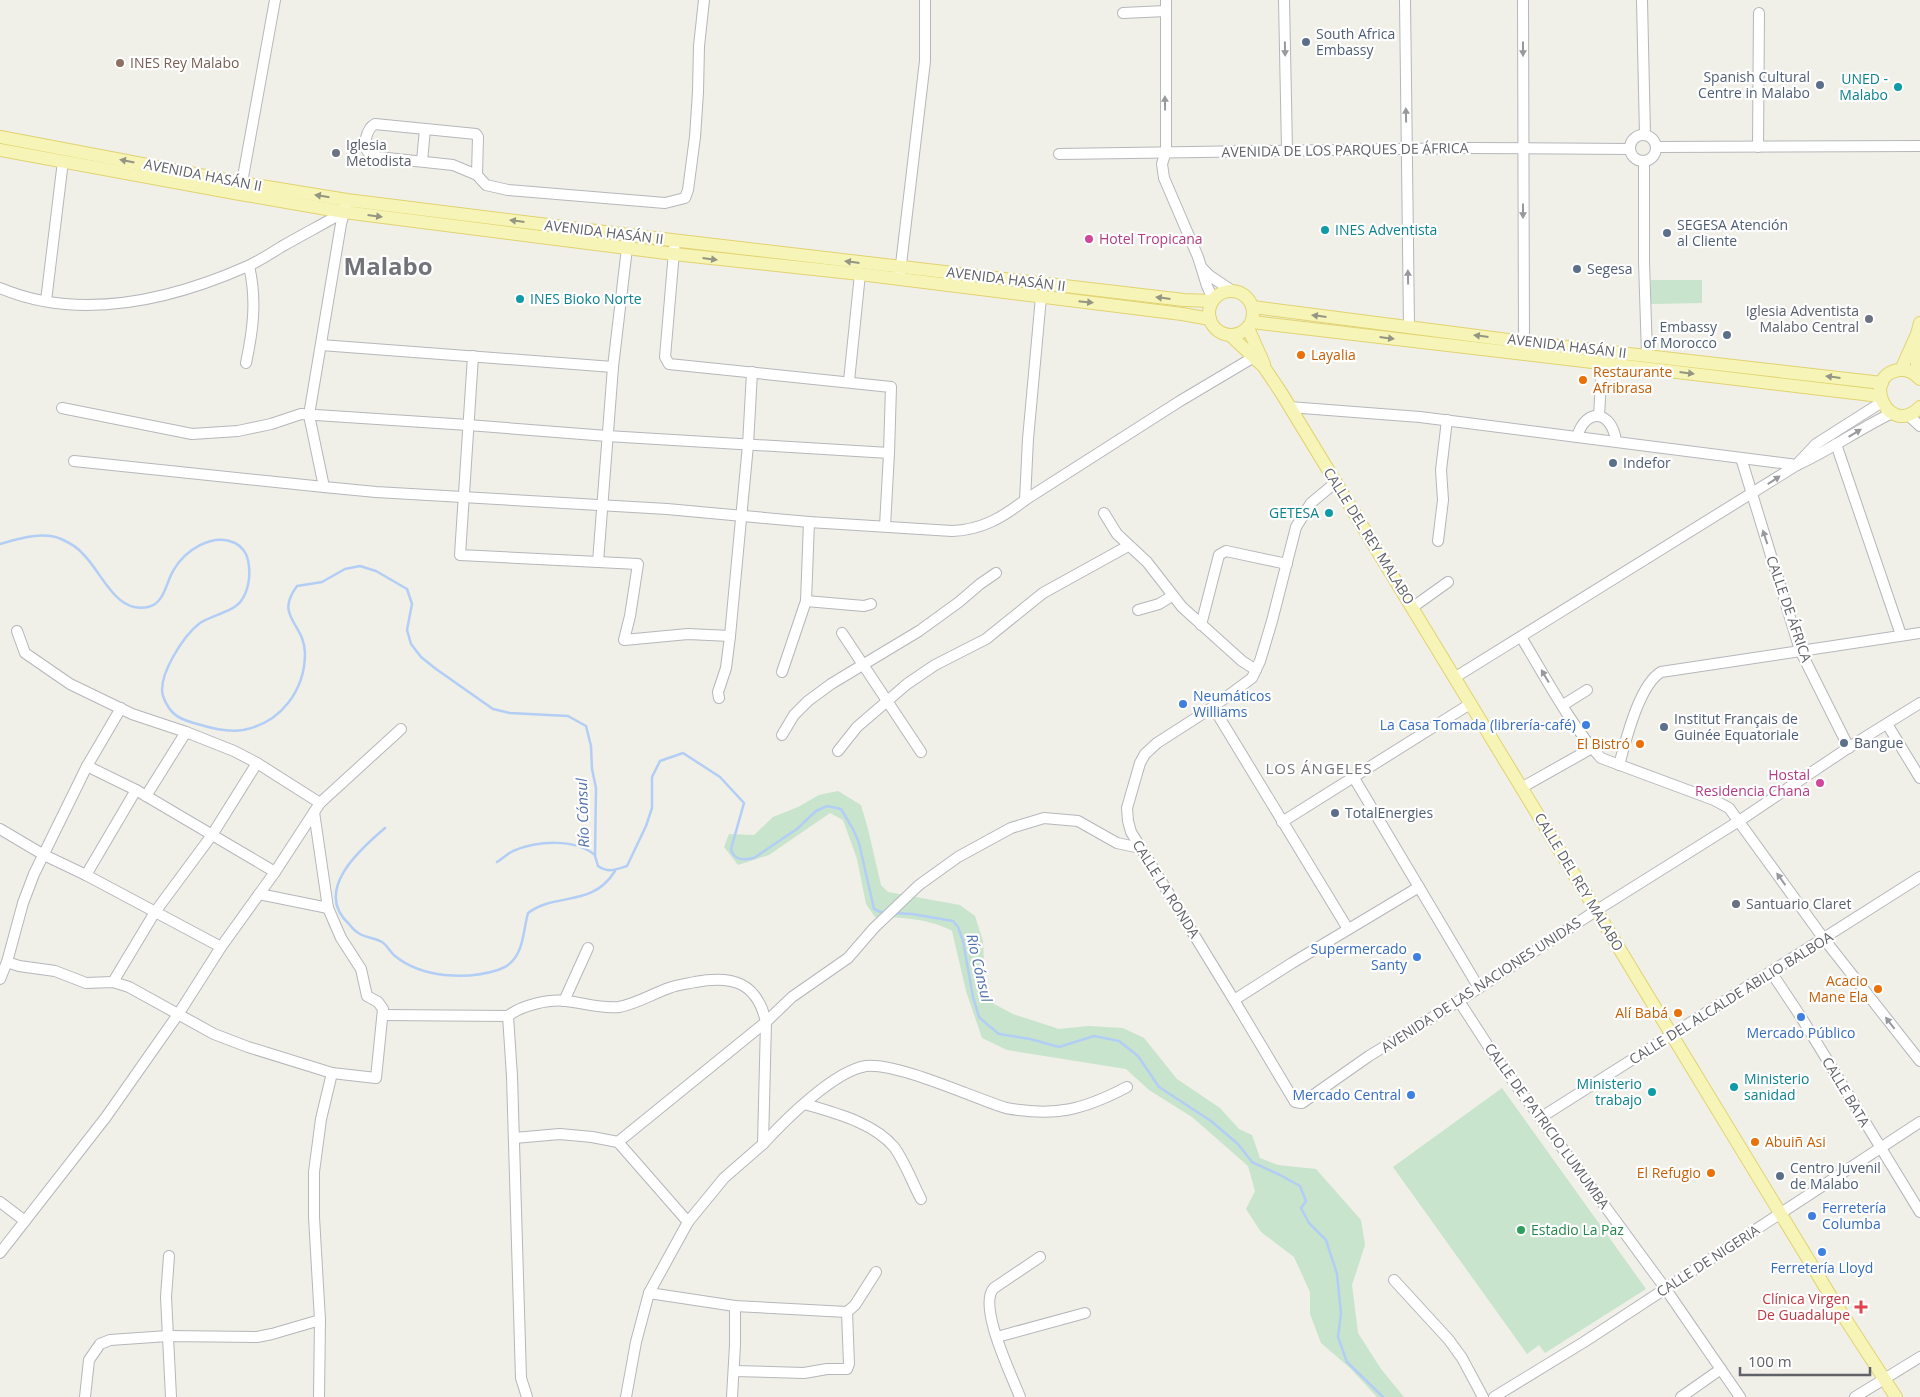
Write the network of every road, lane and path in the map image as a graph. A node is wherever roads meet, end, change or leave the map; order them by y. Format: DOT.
graph roads {
  1 [pos="275,0"];
  2 [pos="704,0"];
  3 [pos="925,0"];
  4 [pos="1166,0"];
  5 [pos="1284,0"];
  6 [pos="1404,0"];
  7 [pos="1523,0"];
  8 [pos="1642,0"];
  9 [pos="1166,11"];
  10 [pos="1123,13"];
  11 [pos="1759,13"];
  12 [pos="425,129"];
  13 [pos="1645,135"];
  14 [pos="0,137"];
  15 [pos="1920,146"];
  16 [pos="1656,147"];
  17 [pos="1758,147"];
  18 [pos="1523,148"];
  19 [pos="1630,149"];
  20 [pos="0,150"];
  21 [pos="1287,150"];
  22 [pos="1406,150"];
  23 [pos="1166,151"];
  24 [pos="1059,154"];
  25 [pos="1644,160"];
  26 [pos="63,161"];
  27 [pos="422,161"];
  28 [pos="477,175"];
  29 [pos="241,189"];
  30 [pos="346,206"];
  31 [pos="675,240"];
  32 [pos="627,248"];
  33 [pos="674,254"];
  34 [pos="249,266"];
  35 [pos="1202,268"];
  36 [pos="900,273"];
  37 [pos="860,274"];
  38 [pos="0,288"];
  39 [pos="1231,290"];
  40 [pos="1041,297"];
  41 [pos="1212,300"];
  42 [pos="46,301"];
  43 [pos="1253,307"];
  44 [pos="1210,319"];
  45 [pos="1250,325"];
  46 [pos="1409,326"];
  47 [pos="1919,329"];
  48 [pos="1230,335"];
  49 [pos="1524,342"];
  50 [pos="321,345"];
  51 [pos="1646,355"];
  52 [pos="473,356"];
  53 [pos="1254,357"];
  54 [pos="246,363"];
  55 [pos="1602,364"];
  56 [pos="613,367"];
  57 [pos="1264,367"];
  58 [pos="1901,370"];
  59 [pos="752,372"];
  60 [pos="1919,377"];
  61 [pos="849,381"];
  62 [pos="1881,394"];
  63 [pos="1289,407"];
  64 [pos="62,408"];
  65 [pos="1916,410"];
  66 [pos="1892,413"];
  67 [pos="310,415"];
  68 [pos="1600,416"];
  69 [pos="1448,420"];
  70 [pos="468,425"];
  71 [pos="1920,426"];
  72 [pos="607,436"];
  73 [pos="1577,437"];
  74 [pos="1616,441"];
  75 [pos="1836,444"];
  76 [pos="748,445"];
  77 [pos="889,453"];
  78 [pos="1741,458"];
  79 [pos="74,461"];
  80 [pos="1797,465"];
  81 [pos="1335,483"];
  82 [pos="324,487"];
  83 [pos="1751,494"];
  84 [pos="464,496"];
  85 [pos="1025,500"];
  86 [pos="601,506"];
  87 [pos="1104,513"];
  88 [pos="741,516"];
  89 [pos="809,522"];
  90 [pos="885,526"];
  91 [pos="1438,541"];
  92 [pos="1128,546"];
  93 [pos="598,562"];
  94 [pos="1287,564"];
  95 [pos="996,573"];
  96 [pos="1448,582"];
  97 [pos="1172,596"];
  98 [pos="806,601"];
  99 [pos="871,604"];
  100 [pos="1413,607"];
  101 [pos="1138,610"];
  102 [pos="1202,625"];
  103 [pos="17,632"];
  104 [pos="842,633"];
  105 [pos="1920,633"];
  106 [pos="1901,635"];
  107 [pos="730,636"];
  108 [pos="1521,637"];
  109 [pos="1800,650"];
  110 [pos="863,665"];
  111 [pos="1256,670"];
  112 [pos="782,672"];
  113 [pos="1454,678"];
  114 [pos="1587,690"];
  115 [pos="718,698"];
  116 [pos="887,701"];
  117 [pos="1470,704"];
  118 [pos="1920,704"];
  119 [pos="1563,705"];
  120 [pos="1213,707"];
  121 [pos="121,708"];
  122 [pos="1887,724"];
  123 [pos="401,729"];
  124 [pos="186,732"];
  125 [pos="782,735"];
  126 [pos="1592,748"];
  127 [pos="1849,748"];
  128 [pos="838,751"];
  129 [pos="921,752"];
  130 [pos="257,763"];
  131 [pos="1618,765"];
  132 [pos="87,766"];
  133 [pos="1354,778"];
  134 [pos="1920,778"];
  135 [pos="1521,788"];
  136 [pos="136,790"];
  137 [pos="146,796"];
  138 [pos="317,807"];
  139 [pos="1739,821"];
  140 [pos="1282,822"];
  141 [pos="0,829"];
  142 [pos="1131,832"];
  143 [pos="212,835"];
  144 [pos="1117,843"];
  145 [pos="1140,848"];
  146 [pos="44,855"];
  147 [pos="275,872"];
  148 [pos="86,875"];
  149 [pos="1920,877"];
  150 [pos="1419,887"];
  151 [pos="259,894"];
  152 [pos="328,908"];
  153 [pos="1597,910"];
  154 [pos="155,912"];
  155 [pos="1348,929"];
  156 [pos="1824,939"];
  157 [pos="221,948"];
  158 [pos="588,948"];
  159 [pos="7,962"];
  160 [pos="1771,972"];
  161 [pos="1,975"];
  162 [pos="113,982"];
  163 [pos="1479,988"];
  164 [pos="1234,1000"];
  165 [pos="564,1001"];
  166 [pos="1459,1001"];
  167 [pos="179,1013"];
  168 [pos="383,1015"];
  169 [pos="508,1016"];
  170 [pos="766,1022"];
  171 [pos="1672,1036"];
  172 [pos="1920,1061"];
  173 [pos="332,1073"];
  174 [pos="1126,1087"];
  175 [pos="1295,1102"];
  176 [pos="805,1104"];
  177 [pos="1540,1118"];
  178 [pos="1920,1122"];
  179 [pos="514,1138"];
  180 [pos="618,1142"];
  181 [pos="763,1144"];
  182 [pos="1880,1148"];
  183 [pos="921,1198"];
  184 [pos="0,1202"];
  185 [pos="1920,1212"];
  186 [pos="1781,1213"];
  187 [pos="25,1221"];
  188 [pos="688,1222"];
  189 [pos="0,1253"];
  190 [pos="170,1256"];
  191 [pos="1040,1257"];
  192 [pos="876,1272"];
  193 [pos="1394,1280"];
  194 [pos="1665,1288"];
  195 [pos="649,1293"];
  196 [pos="735,1306"];
  197 [pos="847,1312"];
  198 [pos="1085,1313"];
  199 [pos="320,1320"];
  200 [pos="168,1336"];
  201 [pos="997,1337"];
  202 [pos="1920,1357"];
  203 [pos="1721,1369"];
  204 [pos="734,1371"];
  205 [pos="1885,1379"];
  206 [pos="85,1397"];
  207 [pos="171,1397"];
  208 [pos="319,1397"];
  209 [pos="527,1397"];
  210 [pos="626,1397"];
  211 [pos="732,1397"];
  212 [pos="1020,1397"];
  213 [pos="1484,1397"];
  214 [pos="1494,1397"];
  215 [pos="1681,1397"];
  216 [pos="1740,1397"];
  217 [pos="1856,1397"];
  218 [pos="1896,1397"];
  1 -- 29 [label="street"];
  2 -- 28 [label="street"];
  3 -- 36 [label="street"];
  4 -- 9 [label="street"];
  5 -- 21 [label="street, one-way"];
  22 -- 6 [label="street, one-way"];
  7 -- 18 [label="street, one-way"];
  8 -- 13 [label="street"];
  9 -- 10 [label="street"];
  23 -- 9 [label="street, one-way"];
  11 -- 17 [label="street"];
  12 -- 27 [label="street"];
  12 -- 27 [label="street"];
  12 -- 28 [label="street"];
  13 -- 16 [label="street"];
  13 -- 19 [label="street"];
  29 -- 14 [label="main road, AVENIDA HASÁN II, one-way"];
  15 -- 17 [label="street"];
  16 -- 17 [label="street"];
  16 -- 25 [label="street"];
  18 -- 19 [label="street, AVENIDA DE LOS PARQUES DE ÁFRICA"];
  18 -- 22 [label="street, AVENIDA DE LOS PARQUES DE ÁFRICA"];
  18 -- 49 [label="street, one-way"];
  19 -- 25 [label="street"];
  20 -- 26 [label="main road, AVENIDA HASÁN II"];
  21 -- 22 [label="street, AVENIDA DE LOS PARQUES DE ÁFRICA"];
  21 -- 23 [label="street, AVENIDA DE LOS PARQUES DE ÁFRICA"];
  46 -- 22 [label="street, one-way"];
  23 -- 24 [label="street, AVENIDA DE LOS PARQUES DE ÁFRICA"];
  23 -- 35 [label="street"];
  25 -- 51 [label="street"];
  26 -- 29 [label="main road, AVENIDA HASÁN II"];
  26 -- 42 [label="street"];
  27 -- 28 [label="street"];
  29 -- 30 [label="main road, AVENIDA HASÁN II"];
  31 -- 30 [label="main road, AVENIDA HASÁN II, one-way"];
  30 -- 32 [label="main road, AVENIDA HASÁN II, one-way"];
  30 -- 34 [label="street"];
  30 -- 50 [label="street"];
  31 -- 33 [label="street"];
  36 -- 31 [label="main road, AVENIDA HASÁN II, one-way"];
  32 -- 33 [label="main road, AVENIDA HASÁN II"];
  32 -- 56 [label="street"];
  33 -- 37 [label="main road, AVENIDA HASÁN II, one-way"];
  33 -- 59 [label="street"];
  34 -- 42 [label="street"];
  34 -- 54 [label="street"];
  35 -- 39 [label="street"];
  35 -- 41 [label="street"];
  36 -- 37 [label="main road, AVENIDA HASÁN II"];
  36 -- 40 [label="main road, AVENIDA HASÁN II"];
  41 -- 36 [label="main road, AVENIDA HASÁN II, one-way"];
  37 -- 61 [label="street"];
  38 -- 42 [label="street"];
  39 -- 41 [label="main road"];
  39 -- 43 [label="main road"];
  40 -- 44 [label="main road, AVENIDA HASÁN II, one-way"];
  40 -- 85 [label="street"];
  41 -- 44 [label="main road"];
  43 -- 45 [label="main road"];
  46 -- 43 [label="main road, AVENIDA HASÁN II, one-way"];
  44 -- 48 [label="main road"];
  45 -- 48 [label="main road"];
  45 -- 55 [label="main road, AVENIDA HASÁN II, one-way"];
  45 -- 57 [label="main road, CALLE DEL REY MALABO"];
  49 -- 46 [label="main road, AVENIDA HASÁN II, one-way"];
  47 -- 58 [label="main road"];
  47 -- 60 [label="main road"];
  48 -- 53 [label="main road, CALLE DEL REY MALABO"];
  49 -- 51 [label="main road, AVENIDA HASÁN II"];
  50 -- 52 [label="street"];
  50 -- 67 [label="street"];
  62 -- 51 [label="main road, AVENIDA HASÁN II, one-way"];
  52 -- 56 [label="street"];
  52 -- 70 [label="street"];
  53 -- 57 [label="main road, CALLE DEL REY MALABO"];
  53 -- 85 [label="street"];
  55 -- 62 [label="main road, AVENIDA HASÁN II, one-way"];
  55 -- 68 [label="street"];
  56 -- 72 [label="street"];
  57 -- 63 [label="main road, CALLE DEL REY MALABO"];
  58 -- 60 [label="main road"];
  58 -- 62 [label="main road"];
  59 -- 61 [label="street"];
  59 -- 76 [label="street"];
  61 -- 77 [label="street"];
  62 -- 66 [label="main road"];
  62 -- 80 [label="street"];
  63 -- 69 [label="street"];
  63 -- 81 [label="main road, CALLE DEL REY MALABO"];
  64 -- 67 [label="street"];
  65 -- 66 [label="main road"];
  65 -- 71 [label="street"];
  75 -- 66 [label="street, one-way"];
  67 -- 70 [label="street"];
  67 -- 82 [label="street"];
  68 -- 73 [label="street"];
  68 -- 74 [label="street"];
  69 -- 73 [label="street"];
  69 -- 91 [label="street"];
  70 -- 72 [label="street"];
  70 -- 84 [label="street"];
  72 -- 76 [label="street"];
  72 -- 86 [label="street"];
  73 -- 74 [label="street"];
  74 -- 78 [label="street"];
  75 -- 80 [label="street"];
  75 -- 106 [label="street"];
  76 -- 77 [label="street"];
  76 -- 88 [label="street"];
  77 -- 90 [label="street"];
  78 -- 80 [label="street"];
  78 -- 83 [label="street, CALLE DE ÁFRICA"];
  79 -- 82 [label="street"];
  83 -- 80 [label="street, one-way"];
  81 -- 94 [label="street"];
  81 -- 100 [label="main road, CALLE DEL REY MALABO"];
  82 -- 84 [label="street"];
  83 -- 108 [label="street"];
  109 -- 83 [label="street, CALLE DE ÁFRICA, one-way"];
  84 -- 86 [label="street"];
  84 -- 93 [label="street"];
  85 -- 90 [label="street"];
  86 -- 88 [label="street"];
  86 -- 93 [label="street"];
  87 -- 92 [label="street"];
  88 -- 89 [label="street"];
  88 -- 107 [label="street"];
  89 -- 90 [label="street"];
  89 -- 98 [label="street"];
  92 -- 97 [label="street"];
  92 -- 116 [label="street"];
  93 -- 107 [label="street"];
  94 -- 102 [label="street"];
  94 -- 111 [label="street"];
  95 -- 110 [label="street"];
  96 -- 100 [label="street"];
  97 -- 101 [label="street"];
  97 -- 102 [label="street"];
  98 -- 99 [label="street"];
  98 -- 112 [label="street"];
  100 -- 113 [label="main road, CALLE DEL REY MALABO"];
  102 -- 111 [label="street"];
  103 -- 121 [label="street"];
  104 -- 110 [label="street"];
  105 -- 106 [label="street"];
  106 -- 109 [label="street"];
  107 -- 115 [label="street"];
  108 -- 113 [label="street"];
  119 -- 108 [label="street, one-way"];
  109 -- 127 [label="street, CALLE DE ÁFRICA"];
  109 -- 131 [label="street"];
  110 -- 116 [label="street"];
  110 -- 125 [label="street"];
  111 -- 120 [label="street, CALLE LA RONDA"];
  113 -- 117 [label="main road, CALLE DEL REY MALABO"];
  114 -- 119 [label="street"];
  116 -- 128 [label="street"];
  116 -- 129 [label="street"];
  117 -- 133 [label="street"];
  117 -- 135 [label="main road, CALLE DEL REY MALABO"];
  118 -- 122 [label="street, AVENIDA DE LAS NACIONES UNIDAS"];
  119 -- 126 [label="street"];
  120 -- 140 [label="street"];
  120 -- 142 [label="street, CALLE LA RONDA"];
  121 -- 124 [label="street"];
  121 -- 132 [label="street"];
  122 -- 127 [label="street, AVENIDA DE LAS NACIONES UNIDAS"];
  122 -- 134 [label="street"];
  123 -- 138 [label="street"];
  124 -- 130 [label="street"];
  124 -- 137 [label="street"];
  126 -- 131 [label="street"];
  126 -- 135 [label="street"];
  127 -- 139 [label="street, AVENIDA DE LAS NACIONES UNIDAS"];
  130 -- 138 [label="street"];
  130 -- 143 [label="street"];
  131 -- 139 [label="street"];
  132 -- 136 [label="street"];
  132 -- 146 [label="street"];
  133 -- 140 [label="street"];
  133 -- 150 [label="street"];
  135 -- 153 [label="main road, CALLE DEL REY MALABO"];
  136 -- 137 [label="street"];
  136 -- 148 [label="street"];
  137 -- 143 [label="street"];
  138 -- 147 [label="street"];
  138 -- 152 [label="street"];
  139 -- 153 [label="street, AVENIDA DE LAS NACIONES UNIDAS"];
  156 -- 139 [label="street, one-way"];
  140 -- 155 [label="street"];
  141 -- 146 [label="street"];
  142 -- 144 [label="street"];
  142 -- 145 [label="street, CALLE LA RONDA"];
  143 -- 147 [label="street"];
  143 -- 154 [label="street"];
  144 -- 145 [label="street"];
  144 -- 170 [label="street"];
  145 -- 164 [label="street, CALLE LA RONDA"];
  146 -- 148 [label="street"];
  146 -- 159 [label="street"];
  147 -- 151 [label="street"];
  148 -- 154 [label="street"];
  149 -- 156 [label="street, CALLE DEL ALCALDE ABILIO BALBOA"];
  150 -- 155 [label="street"];
  150 -- 163 [label="street"];
  151 -- 152 [label="street"];
  151 -- 157 [label="street"];
  152 -- 168 [label="street"];
  153 -- 163 [label="street, AVENIDA DE LAS NACIONES UNIDAS"];
  153 -- 171 [label="main road, CALLE DEL REY MALABO"];
  154 -- 157 [label="street"];
  154 -- 162 [label="street"];
  155 -- 164 [label="street"];
  156 -- 160 [label="street, CALLE DEL ALCALDE ABILIO BALBOA"];
  172 -- 156 [label="street, one-way"];
  157 -- 167 [label="street"];
  158 -- 165 [label="street"];
  159 -- 161 [label="street"];
  159 -- 162 [label="street"];
  160 -- 171 [label="street, CALLE DEL ALCALDE ABILIO BALBOA"];
  160 -- 182 [label="street, CALLE BATA"];
  162 -- 167 [label="street"];
  163 -- 166 [label="street, AVENIDA DE LAS NACIONES UNIDAS"];
  164 -- 175 [label="street, CALLE LA RONDA"];
  165 -- 169 [label="street"];
  165 -- 170 [label="street"];
  166 -- 175 [label="street, AVENIDA DE LAS NACIONES UNIDAS"];
  166 -- 177 [label="street, CALLE DE PATRICIO LUMUMBA"];
  167 -- 173 [label="street"];
  167 -- 187 [label="street"];
  168 -- 169 [label="street"];
  168 -- 173 [label="street"];
  169 -- 179 [label="street"];
  170 -- 180 [label="street"];
  170 -- 181 [label="street"];
  171 -- 177 [label="street, CALLE DEL ALCALDE ABILIO BALBOA"];
  171 -- 186 [label="main road, CALLE DEL REY MALABO"];
  173 -- 199 [label="street"];
  174 -- 176 [label="street"];
  176 -- 181 [label="street"];
  176 -- 183 [label="street"];
  177 -- 194 [label="street, CALLE DE PATRICIO LUMUMBA"];
  178 -- 182 [label="street, CALLE DE NIGERIA"];
  179 -- 180 [label="street"];
  179 -- 209 [label="street"];
  180 -- 188 [label="street"];
  181 -- 188 [label="street"];
  182 -- 185 [label="street, CALLE BATA"];
  182 -- 186 [label="street, CALLE DE NIGERIA"];
  184 -- 187 [label="street"];
  186 -- 194 [label="street, CALLE DE NIGERIA"];
  186 -- 205 [label="main road, CALLE DEL REY MALABO"];
  187 -- 189 [label="street"];
  188 -- 195 [label="street"];
  190 -- 200 [label="street"];
  191 -- 201 [label="street"];
  192 -- 197 [label="street"];
  193 -- 213 [label="street"];
  194 -- 203 [label="street, CALLE DE PATRICIO LUMUMBA"];
  194 -- 214 [label="street, CALLE DE NIGERIA"];
  195 -- 196 [label="street"];
  195 -- 210 [label="street"];
  196 -- 197 [label="street"];
  196 -- 204 [label="street"];
  197 -- 204 [label="street"];
  198 -- 201 [label="street"];
  199 -- 200 [label="street"];
  199 -- 208 [label="street"];
  200 -- 206 [label="street"];
  200 -- 207 [label="street"];
  201 -- 212 [label="street"];
  202 -- 205 [label="street"];
  203 -- 215 [label="street"];
  203 -- 216 [label="street, CALLE DE PATRICIO LUMUMBA"];
  204 -- 211 [label="street"];
  205 -- 217 [label="street"];
  205 -- 218 [label="main road, CALLE DEL REY MALABO"];
}
